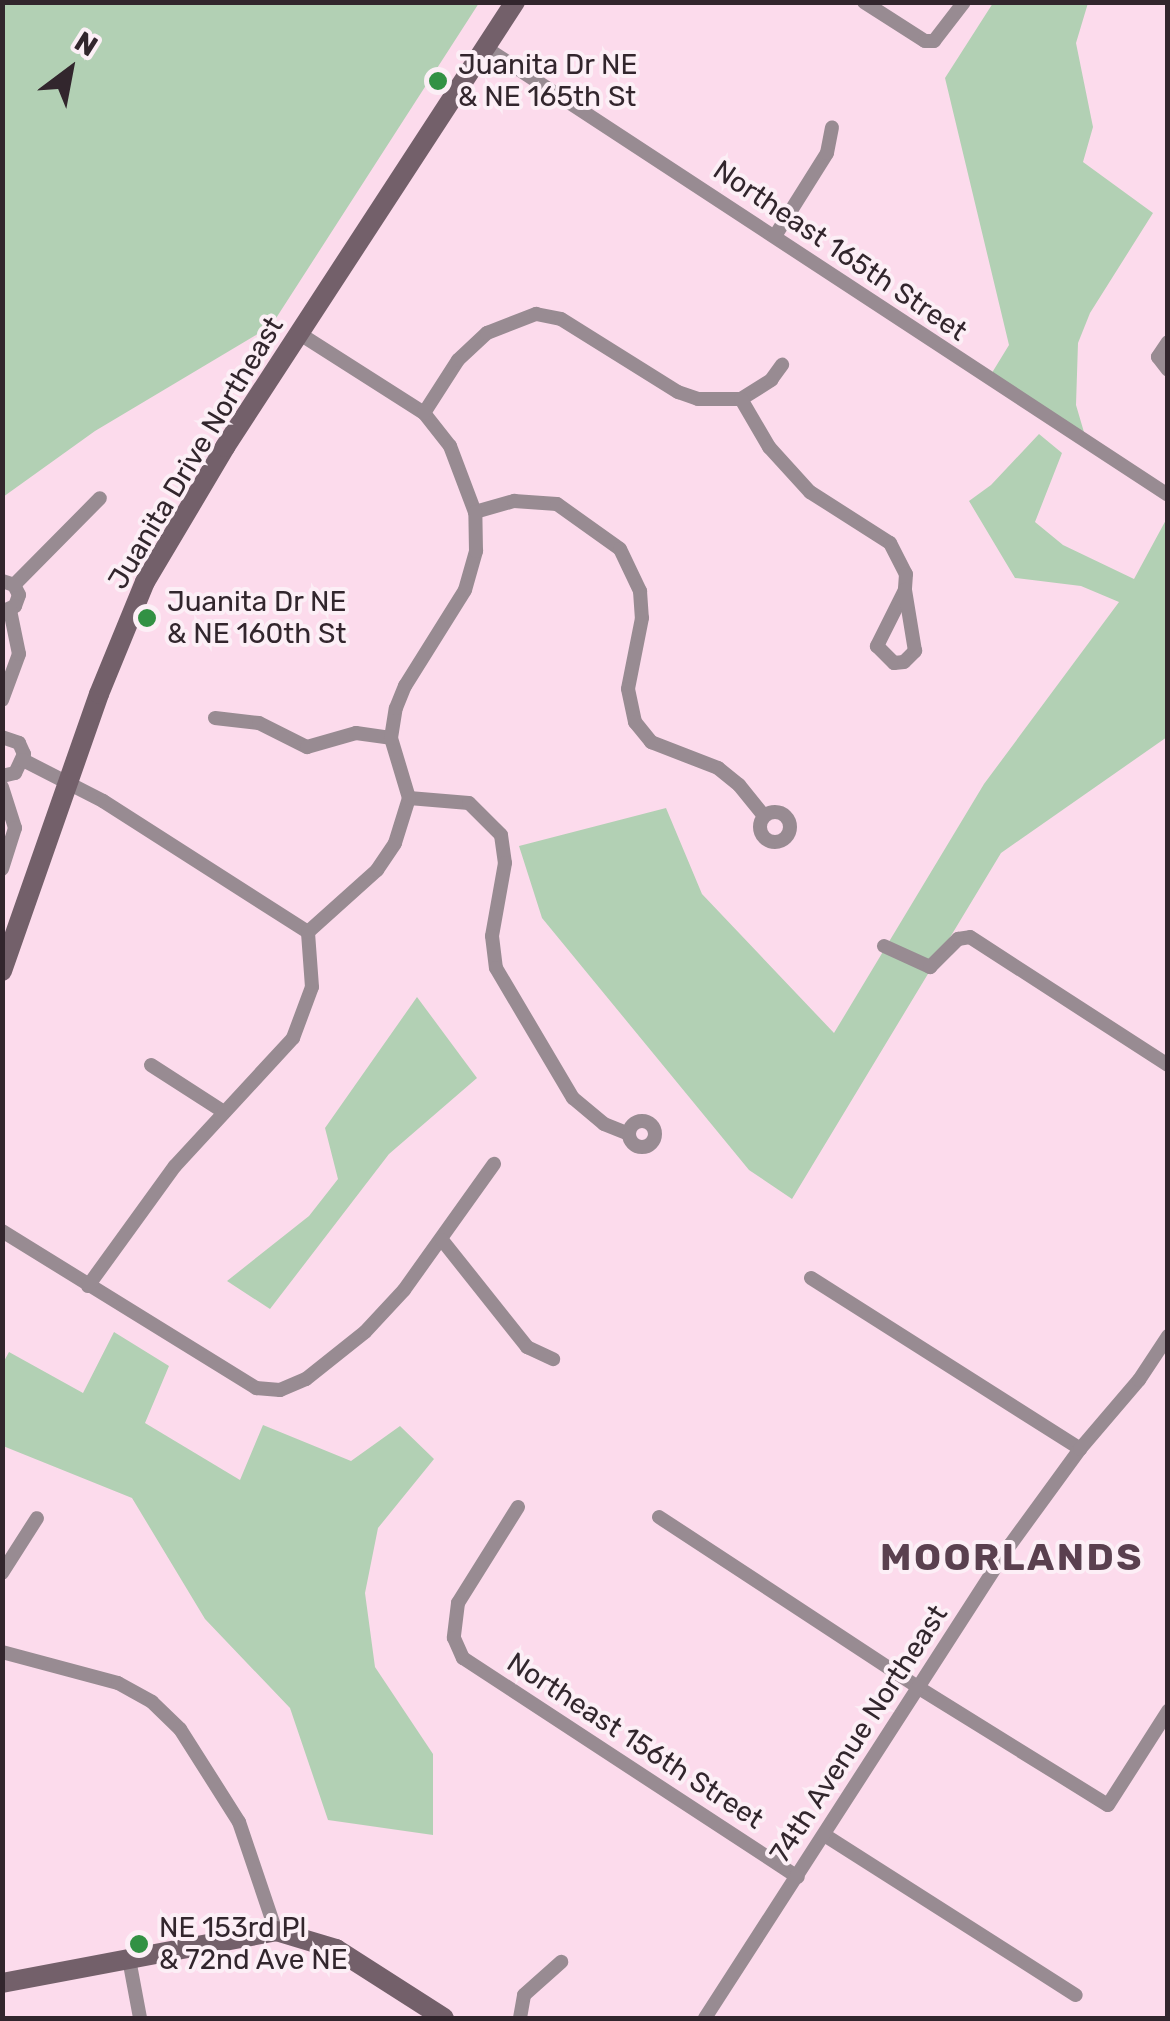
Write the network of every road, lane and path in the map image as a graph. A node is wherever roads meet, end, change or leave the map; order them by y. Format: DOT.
graph roads {
  1 [pos="515,2"];
  2 [pos="864,2"];
  3 [pos="964,2"];
  4 [pos="486,48"];
  5 [pos="832,127"];
  6 [pos="776,236"];
  7 [pos="300,334"];
  8 [pos="1168,342"];
  9 [pos="782,365"];
  10 [pos="1168,370"];
  11 [pos="741,399"];
  12 [pos="424,412"];
  13 [pos="1168,495"];
  14 [pos="100,498"];
  15 [pos="474,512"];
  16 [pos="8,583"];
  17 [pos="906,590"];
  18 [pos="6,610"];
  19 [pos="2,700"];
  20 [pos="215,718"];
  21 [pos="2,737"];
  22 [pos="391,738"];
  23 [pos="24,760"];
  24 [pos="2,776"];
  25 [pos="68,782"];
  26 [pos="2,787"];
  27 [pos="409,798"];
  28 [pos="764,816"];
  29 [pos="2,869"];
  30 [pos="308,932"];
  31 [pos="884,946"];
  32 [pos="2,971"];
  33 [pos="151,1065"];
  34 [pos="1168,1065"];
  35 [pos="224,1112"];
  36 [pos="629,1134"];
  37 [pos="494,1164"];
  38 [pos="2,1231"];
  39 [pos="442,1240"];
  40 [pos="812,1278"];
  41 [pos="88,1286"];
  42 [pos="1168,1336"];
  43 [pos="552,1360"];
  44 [pos="1080,1449"];
  45 [pos="518,1506"];
  46 [pos="659,1517"];
  47 [pos="37,1518"];
  48 [pos="2,1573"];
  49 [pos="2,1652"];
  50 [pos="919,1688"];
  51 [pos="1168,1712"];
  52 [pos="826,1836"];
  53 [pos="798,1877"];
  54 [pos="276,1931"];
  55 [pos="128,1959"];
  56 [pos="561,1962"];
  57 [pos="2,1983"];
  58 [pos="1076,1996"];
  59 [pos="140,2018"];
  60 [pos="444,2018"];
  61 [pos="520,2018"];
  62 [pos="706,2018"];
  1 -- 4 [label="main road, Juanita Drive Northeast"];
  2 -- 3 [label="street"];
  4 -- 6 [label="street, Northeast 165th Street"];
  4 -- 7 [label="main road, Juanita Drive Northeast"];
  5 -- 6 [label="street"];
  6 -- 13 [label="street, Northeast 165th Street"];
  7 -- 12 [label="street"];
  7 -- 25 [label="main road, Juanita Drive Northeast"];
  8 -- 10 [label="street"];
  9 -- 11 [label="street"];
  11 -- 12 [label="street"];
  11 -- 17 [label="street"];
  12 -- 15 [label="street"];
  14 -- 16 [label="street"];
  15 -- 22 [label="street"];
  15 -- 28 [label="street"];
  16 -- 18 [label="street"];
  17 -- 17 [label="street"];
  18 -- 19 [label="street"];
  20 -- 22 [label="street"];
  21 -- 23 [label="street"];
  22 -- 27 [label="street"];
  23 -- 24 [label="street"];
  23 -- 25 [label="street"];
  25 -- 30 [label="street"];
  25 -- 32 [label="main road, Juanita Drive Northeast"];
  26 -- 29 [label="street"];
  27 -- 30 [label="street"];
  27 -- 36 [label="street"];
  30 -- 35 [label="street"];
  31 -- 34 [label="street"];
  33 -- 35 [label="street"];
  35 -- 41 [label="street"];
  37 -- 39 [label="street"];
  38 -- 41 [label="street"];
  39 -- 41 [label="street"];
  39 -- 43 [label="street"];
  40 -- 44 [label="street"];
  42 -- 44 [label="street, 74th Avenue Northeast"];
  44 -- 50 [label="street, 74th Avenue Northeast"];
  45 -- 53 [label="street, Northeast 156th Street"];
  46 -- 50 [label="street"];
  47 -- 48 [label="street"];
  49 -- 54 [label="street"];
  50 -- 51 [label="street"];
  50 -- 52 [label="street, 74th Avenue Northeast"];
  52 -- 53 [label="street, 74th Avenue Northeast"];
  52 -- 58 [label="street"];
  53 -- 62 [label="street, 74th Avenue Northeast"];
  54 -- 55 [label="main road"];
  54 -- 60 [label="main road"];
  55 -- 57 [label="main road"];
  55 -- 59 [label="street"];
  56 -- 61 [label="street"];
}
